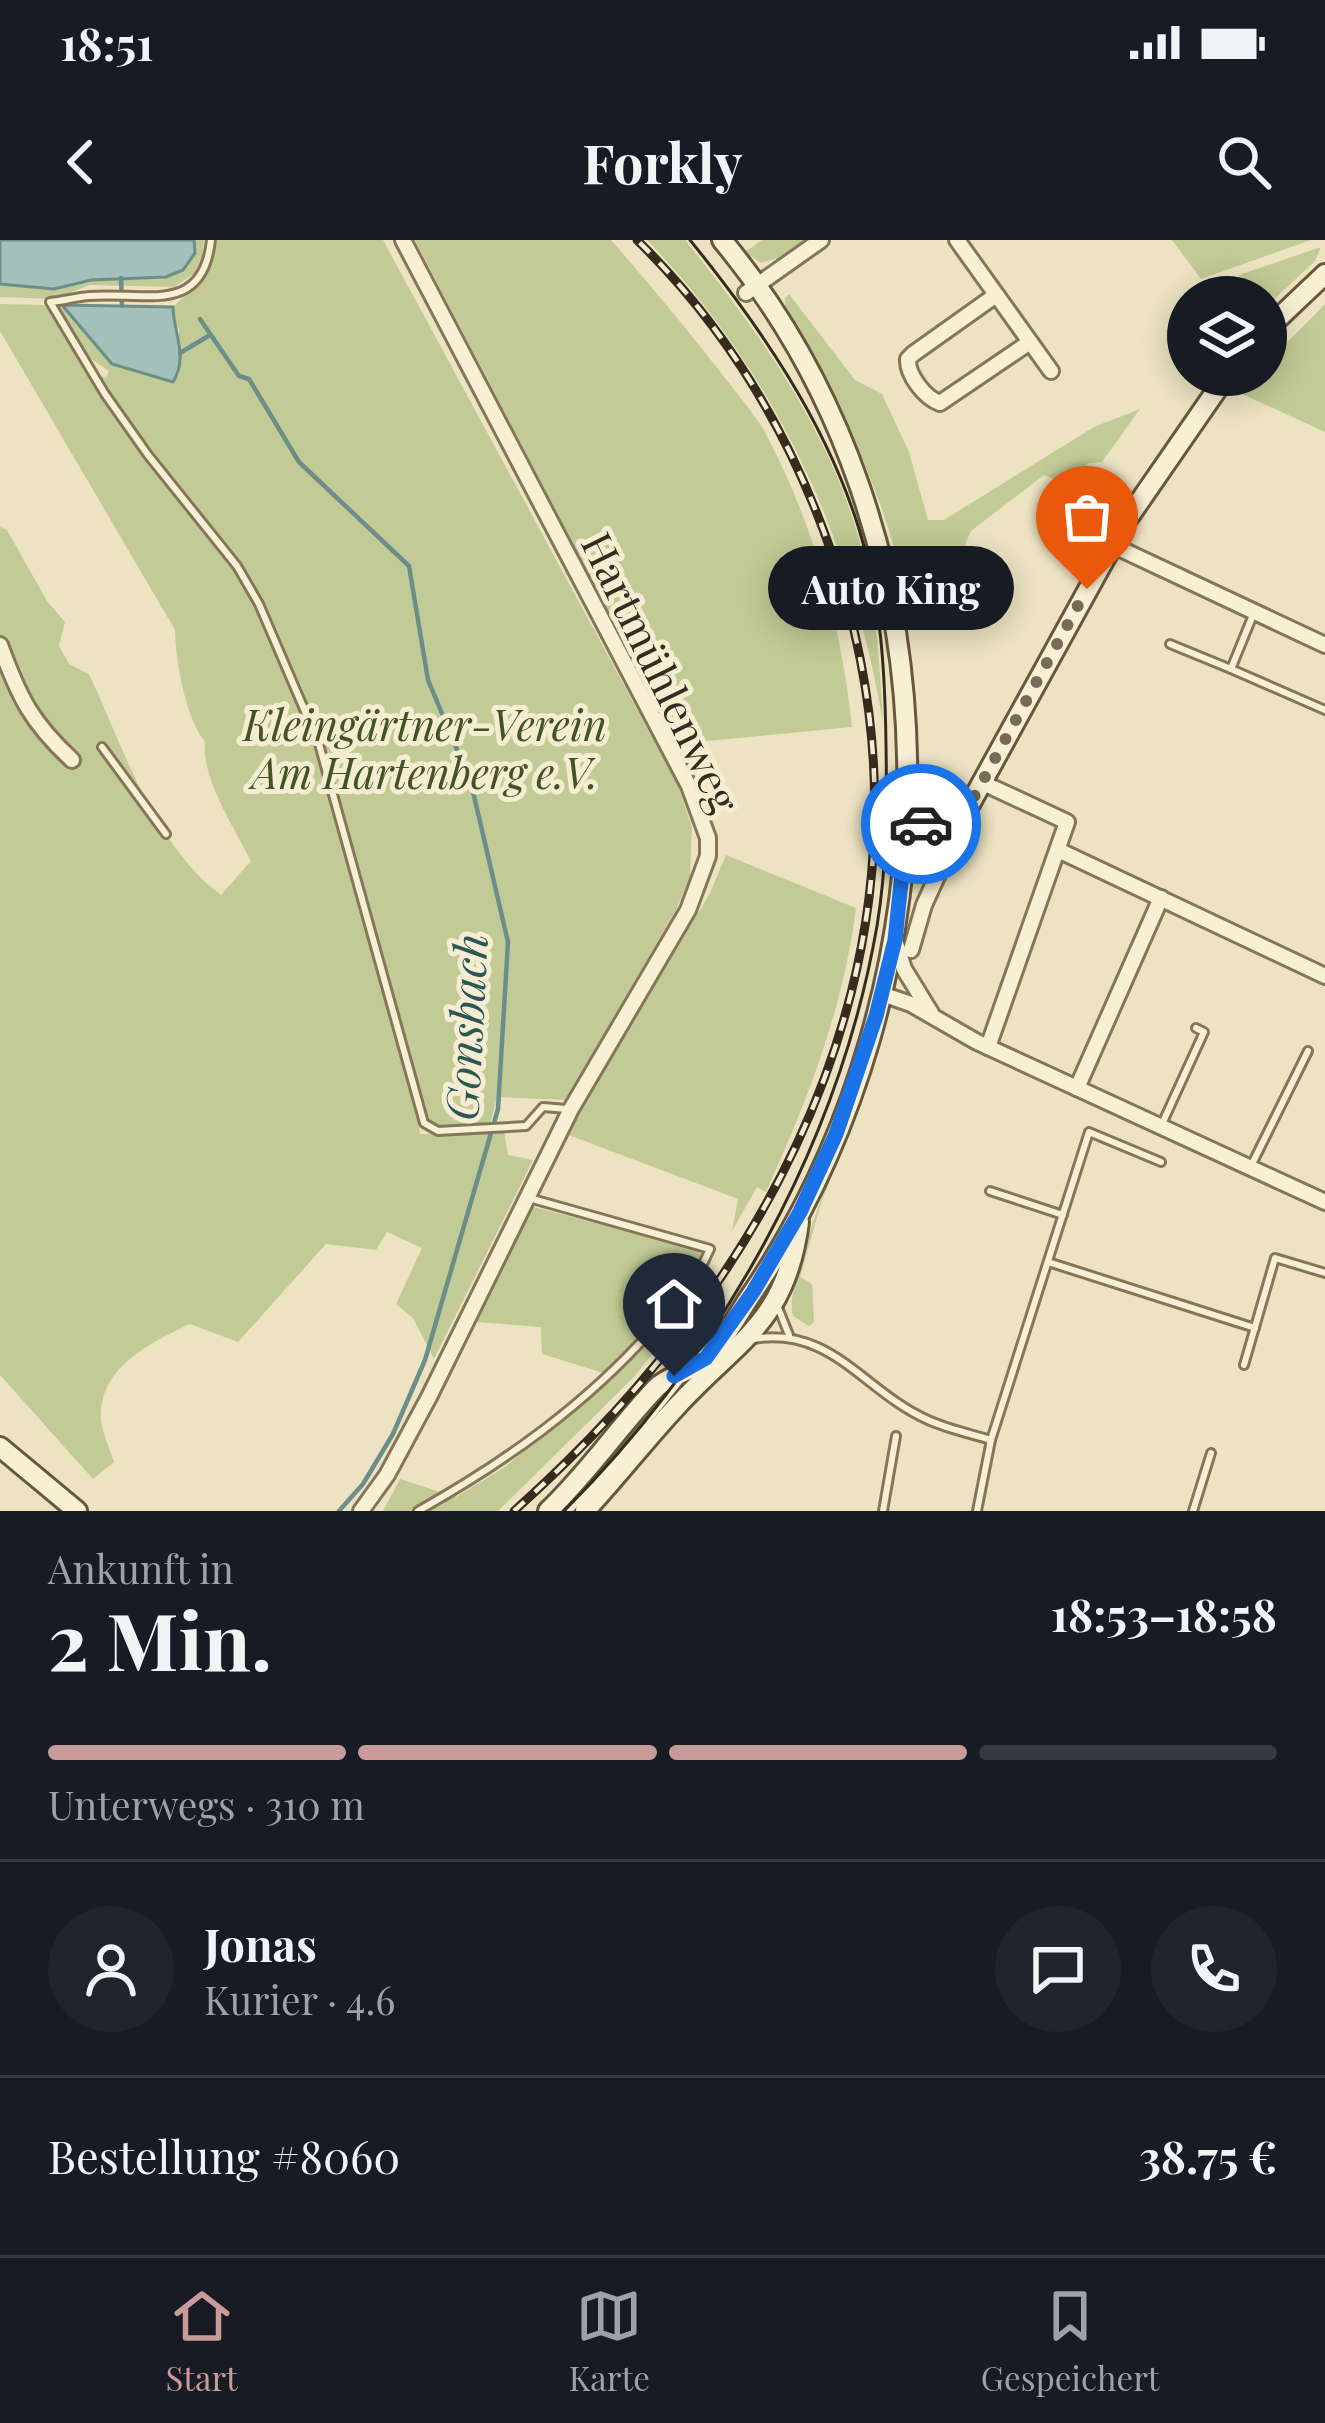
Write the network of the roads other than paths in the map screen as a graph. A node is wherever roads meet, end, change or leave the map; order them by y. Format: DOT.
graph roads {
  1 [pos="211,240"];
  2 [pos="403,240"];
  3 [pos="706,240"];
  4 [pos="722,240"];
  5 [pos="821,240"];
  6 [pos="957,240"];
  7 [pos="1325,274"];
  8 [pos="751,289"];
  9 [pos="996,295"];
  10 [pos="1287,310"];
  11 [pos="1030,342"];
  12 [pos="1051,371"];
  13 [pos="1213,396"];
  14 [pos="1112,545"];
  15 [pos="1254,612"];
  16 [pos="1170,644"];
  17 [pos="0,645"];
  18 [pos="1325,645"];
  19 [pos="1232,669"];
  20 [pos="1325,710"];
  21 [pos="102,747"];
  22 [pos="72,760"];
  23 [pos="983,783"];
  24 [pos="961,815"];
  25 [pos="907,826"];
  26 [pos="166,834"];
  27 [pos="1058,850"];
  28 [pos="1161,898"];
  29 [pos="903,945"];
  30 [pos="1325,976"];
  31 [pos="882,994"];
  32 [pos="938,1022"];
  33 [pos="1196,1028"];
  34 [pos="988,1047"];
  35 [pos="1308,1052"];
  36 [pos="1077,1088"];
  37 [pos="571,1109"];
  38 [pos="1161,1126"];
  39 [pos="1161,1162"];
  40 [pos="1251,1168"];
  41 [pos="990,1191"];
  42 [pos="526,1197"];
  43 [pos="1325,1202"];
  44 [pos="800,1212"];
  45 [pos="1063,1215"];
  46 [pos="1048,1262"];
  47 [pos="1325,1273"];
  48 [pos="753,1292"];
  49 [pos="777,1297"];
  50 [pos="1255,1328"];
  51 [pos="789,1335"];
  52 [pos="748,1340"];
  53 [pos="706,1358"];
  54 [pos="1244,1365"];
  55 [pos="688,1370"];
  56 [pos="896,1436"];
  57 [pos="992,1440"];
  58 [pos="0,1447"];
  59 [pos="1211,1453"];
  60 [pos="77,1511"];
  61 [pos="361,1511"];
  62 [pos="418,1511"];
  63 [pos="548,1511"];
  64 [pos="569,1511"];
  65 [pos="585,1511"];
  66 [pos="883,1511"];
  67 [pos="977,1511"];
  68 [pos="1192,1511"];
  1 -- 37 [label="lane"];
  2 -- 37 [label="street, Hartmühlenweg"];
  3 -- 8 [label="main road"];
  4 -- 8 [label="main road"];
  5 -- 8 [label="street"];
  6 -- 9 [label="street"];
  7 -- 10 [label="main road"];
  8 -- 25 [label="main road"];
  9 -- 11 [label="street"];
  9 -- 11 [label="street"];
  11 -- 12 [label="street"];
  13 -- 14 [label="main road"];
  14 -- 15 [label="street"];
  14 -- 23 [label="main road"];
  15 -- 18 [label="street"];
  15 -- 19 [label="lane"];
  16 -- 19 [label="lane"];
  17 -- 22 [label="street"];
  19 -- 20 [label="lane"];
  21 -- 26 [label="lane"];
  23 -- 24 [label="main road"];
  23 -- 27 [label="street"];
  24 -- 25 [label="main road"];
  24 -- 29 [label="street"];
  25 -- 29 [label="main road"];
  27 -- 28 [label="street"];
  27 -- 34 [label="street"];
  28 -- 30 [label="street"];
  28 -- 36 [label="street"];
  29 -- 31 [label="main road"];
  29 -- 32 [label="street"];
  31 -- 32 [label="street"];
  31 -- 44 [label="main road"];
  32 -- 34 [label="street"];
  33 -- 38 [label="lane"];
  34 -- 36 [label="street"];
  35 -- 40 [label="lane"];
  36 -- 38 [label="street"];
  37 -- 42 [label="street, Hartmühlenweg"];
  38 -- 40 [label="street"];
  39 -- 45 [label="lane"];
  40 -- 43 [label="street"];
  41 -- 45 [label="lane"];
  42 -- 61 [label="street, Hartmühlenweg"];
  42 -- 62 [label="lane"];
  44 -- 48 [label="main road"];
  44 -- 49 [label="main road"];
  45 -- 46 [label="lane"];
  46 -- 50 [label="lane"];
  46 -- 57 [label="lane"];
  47 -- 50 [label="lane"];
  48 -- 52 [label="street"];
  48 -- 53 [label="main road"];
  49 -- 51 [label="lane"];
  49 -- 52 [label="main road"];
  50 -- 54 [label="lane"];
  51 -- 52 [label="lane"];
  51 -- 57 [label="lane"];
  52 -- 53 [label="street"];
  52 -- 65 [label="main road"];
  53 -- 55 [label="main road"];
  55 -- 63 [label="main road"];
  55 -- 64 [label="lane"];
  56 -- 66 [label="lane"];
  57 -- 67 [label="lane"];
  58 -- 60 [label="main road"];
  59 -- 68 [label="lane"];
}
